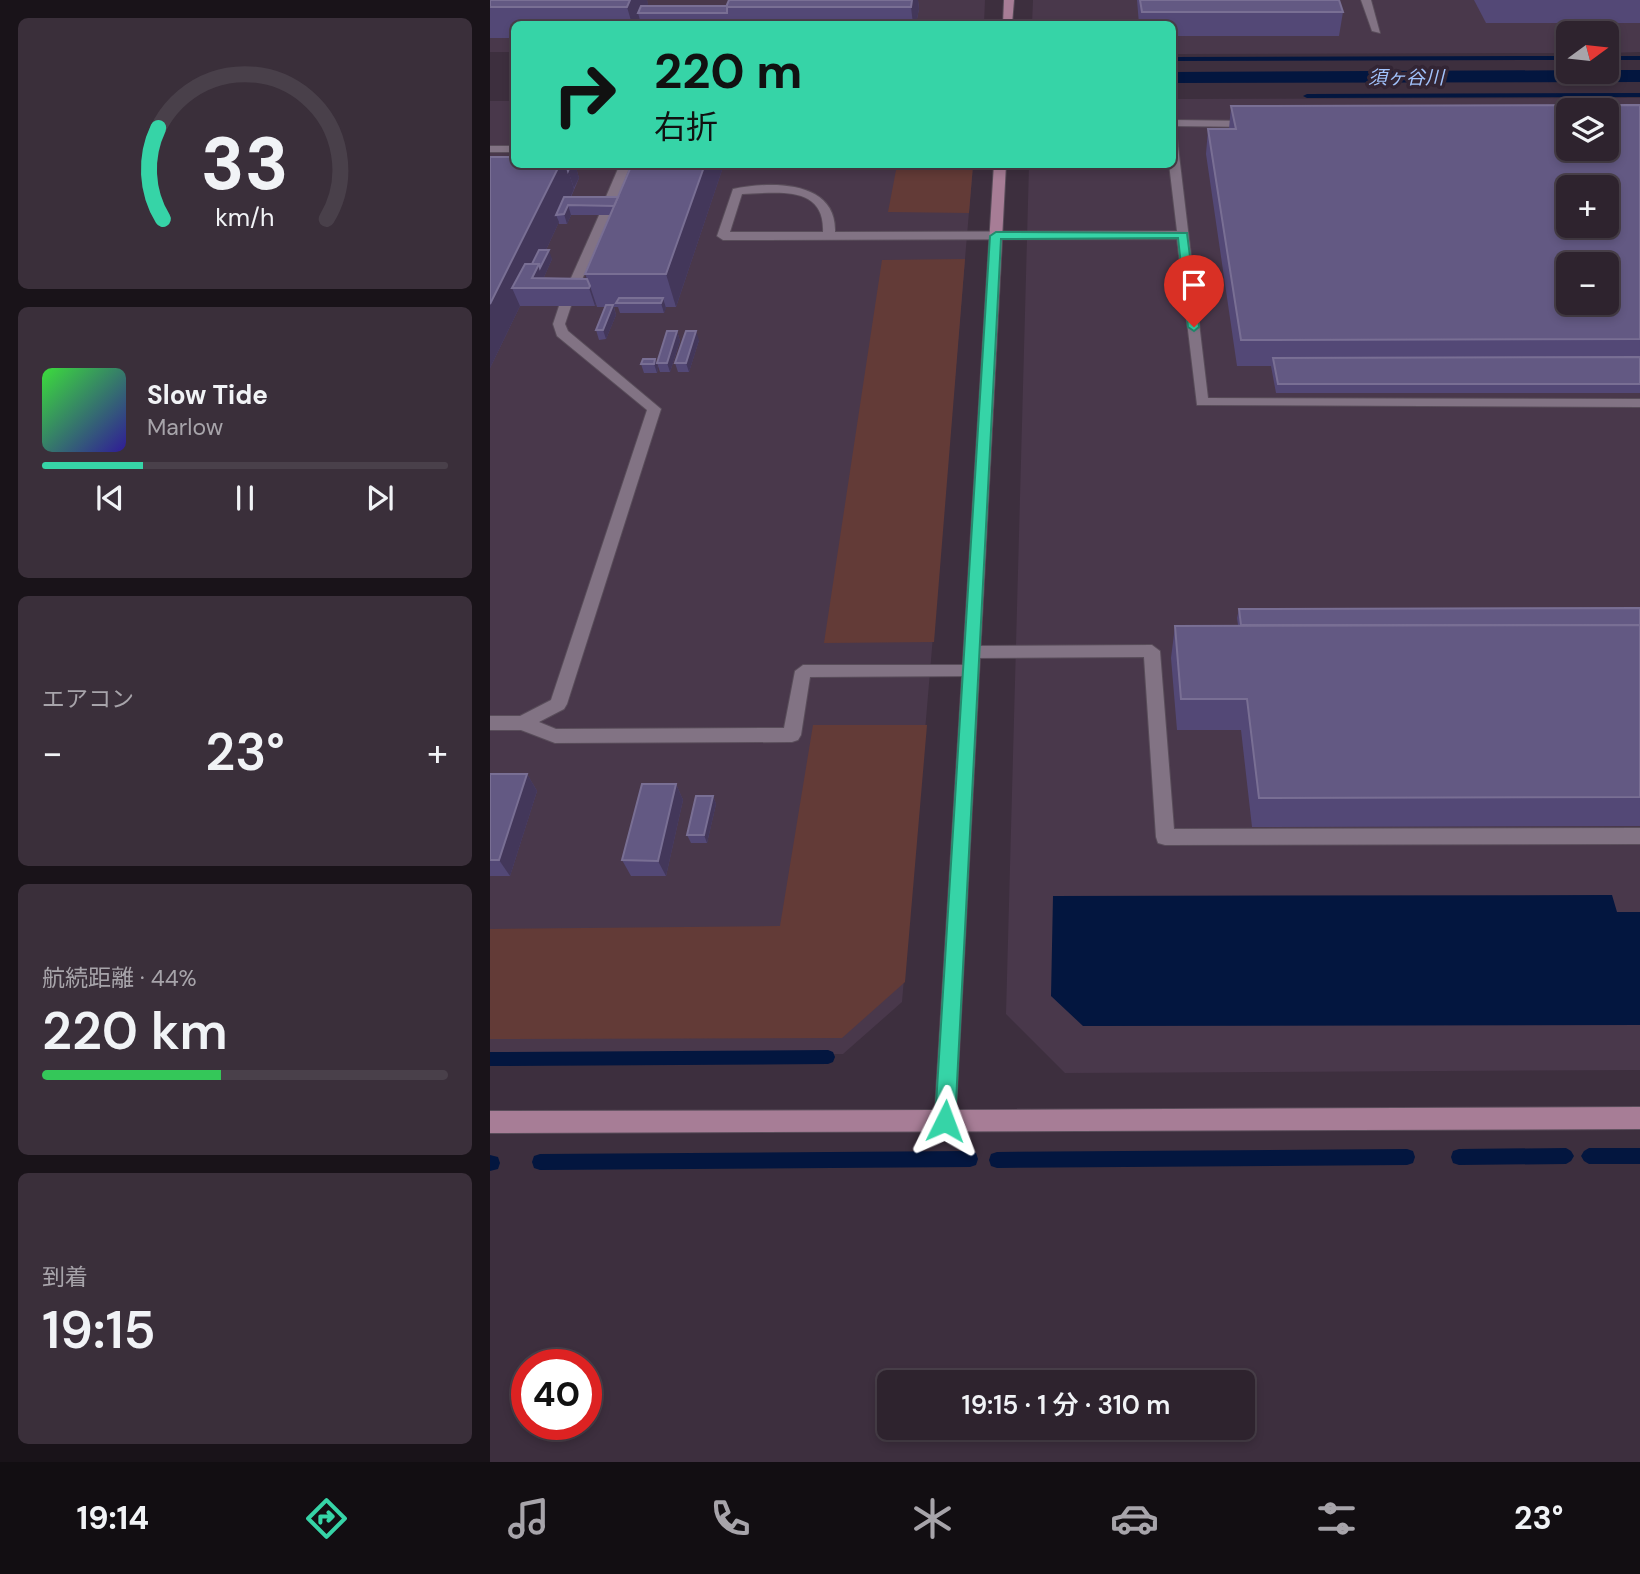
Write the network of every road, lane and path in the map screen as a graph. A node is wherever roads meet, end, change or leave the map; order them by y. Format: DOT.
graph roads {
  1 [pos="1009,0"];
  2 [pos="1366,0"];
  3 [pos="1008,21"];
  4 [pos="1377,31"];
  5 [pos="1176,123"];
  6 [pos="1268,124"];
  7 [pos="490,149"];
  8 [pos="511,149"];
  9 [pos="624,168"];
  10 [pos="1000,168"];
  11 [pos="1175,168"];
  12 [pos="1183,235"];
  13 [pos="830,236"];
  14 [pos="996,236"];
  15 [pos="1640,403"];
  16 [pos="972,652"];
  17 [pos="971,671"];
  18 [pos="490,723"];
  19 [pos="522,723"];
  20 [pos="1640,836"];
  21 [pos="1640,1118"];
  22 [pos="945,1121"];
  23 [pos="490,1122"];
  1 -- 3 [label="street"];
  2 -- 4 [label="lane"];
  5 -- 6 [label="lane"];
  7 -- 8 [label="lane"];
  9 -- 19 [label="lane"];
  10 -- 14 [label="street"];
  11 -- 12 [label="lane"];
  12 -- 14 [label="lane"];
  12 -- 15 [label="lane"];
  13 -- 13 [label="lane"];
  13 -- 14 [label="lane"];
  14 -- 16 [label="street"];
  16 -- 17 [label="street"];
  16 -- 20 [label="lane"];
  17 -- 19 [label="lane"];
  17 -- 22 [label="street"];
  18 -- 19 [label="lane"];
  21 -- 22 [label="street"];
  22 -- 23 [label="street"];
}
